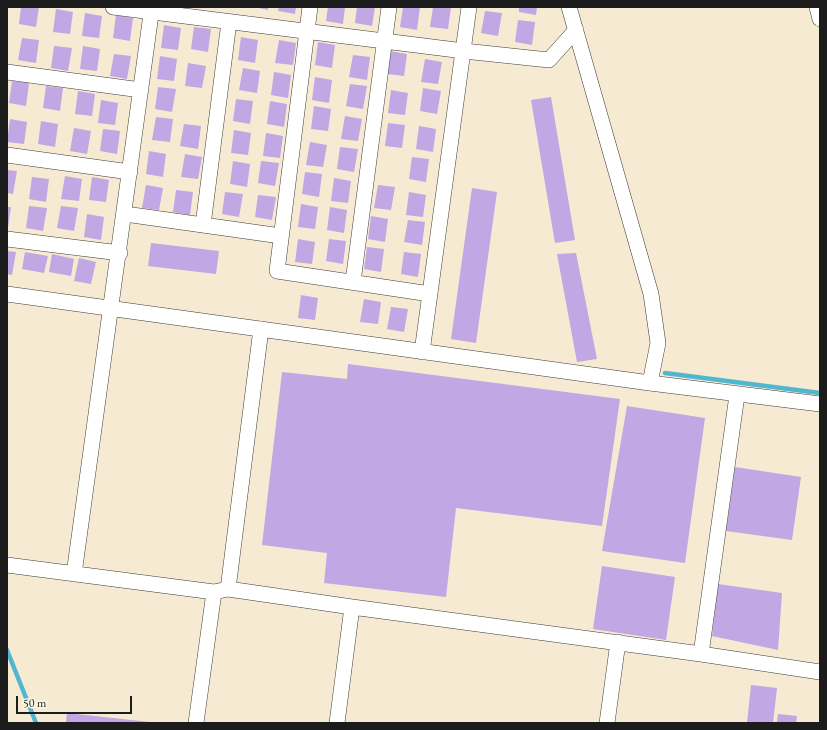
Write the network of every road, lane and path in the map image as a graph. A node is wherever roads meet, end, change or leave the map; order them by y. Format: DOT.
graph roads {
  1 [pos="112,7"];
  2 [pos="310,7"];
  3 [pos="389,7"];
  4 [pos="469,7"];
  5 [pos="569,7"];
  6 [pos="817,7"];
  7 [pos="152,10"];
  8 [pos="820,19"];
  9 [pos="229,22"];
  10 [pos="576,30"];
  11 [pos="307,32"];
  12 [pos="385,41"];
  13 [pos="464,51"];
  14 [pos="7,72"];
  15 [pos="141,90"];
  16 [pos="7,155"];
  17 [pos="130,172"];
  18 [pos="125,214"];
  19 [pos="203,225"];
  20 [pos="281,236"];
  21 [pos="7,239"];
  22 [pos="120,253"];
  23 [pos="353,282"];
  24 [pos="7,294"];
  25 [pos="430,294"];
  26 [pos="112,308"];
  27 [pos="262,329"];
  28 [pos="422,352"];
  29 [pos="650,383"];
  30 [pos="737,394"];
  31 [pos="820,404"];
  32 [pos="7,565"];
  33 [pos="74,574"];
  34 [pos="221,590"];
  35 [pos="352,607"];
  36 [pos="618,642"];
  37 [pos="701,654"];
  38 [pos="820,672"];
  39 [pos="196,723"];
  40 [pos="337,723"];
  41 [pos="607,723"];
  1 -- 7 [label="street"];
  2 -- 11 [label="street"];
  3 -- 12 [label="street"];
  4 -- 13 [label="street"];
  5 -- 10 [label="street"];
  6 -- 8 [label="street"];
  7 -- 9 [label="street"];
  7 -- 15 [label="street"];
  9 -- 11 [label="street"];
  9 -- 19 [label="street"];
  10 -- 13 [label="street"];
  10 -- 29 [label="street"];
  11 -- 12 [label="street"];
  11 -- 20 [label="street"];
  12 -- 13 [label="street"];
  12 -- 23 [label="street"];
  13 -- 25 [label="street"];
  14 -- 15 [label="street"];
  15 -- 17 [label="street"];
  16 -- 17 [label="street"];
  17 -- 18 [label="street"];
  18 -- 19 [label="street"];
  18 -- 22 [label="street"];
  19 -- 20 [label="street"];
  20 -- 23 [label="street"];
  21 -- 22 [label="street"];
  22 -- 26 [label="street"];
  23 -- 25 [label="street"];
  24 -- 26 [label="street"];
  25 -- 28 [label="street"];
  26 -- 27 [label="street"];
  26 -- 33 [label="street"];
  27 -- 28 [label="street"];
  27 -- 34 [label="street"];
  28 -- 29 [label="street"];
  29 -- 30 [label="street"];
  30 -- 31 [label="street"];
  30 -- 37 [label="street"];
  32 -- 33 [label="street"];
  33 -- 34 [label="street"];
  34 -- 35 [label="street"];
  34 -- 39 [label="street"];
  35 -- 36 [label="street"];
  35 -- 40 [label="street"];
  36 -- 37 [label="street"];
  36 -- 41 [label="street"];
  37 -- 38 [label="street"];
}
